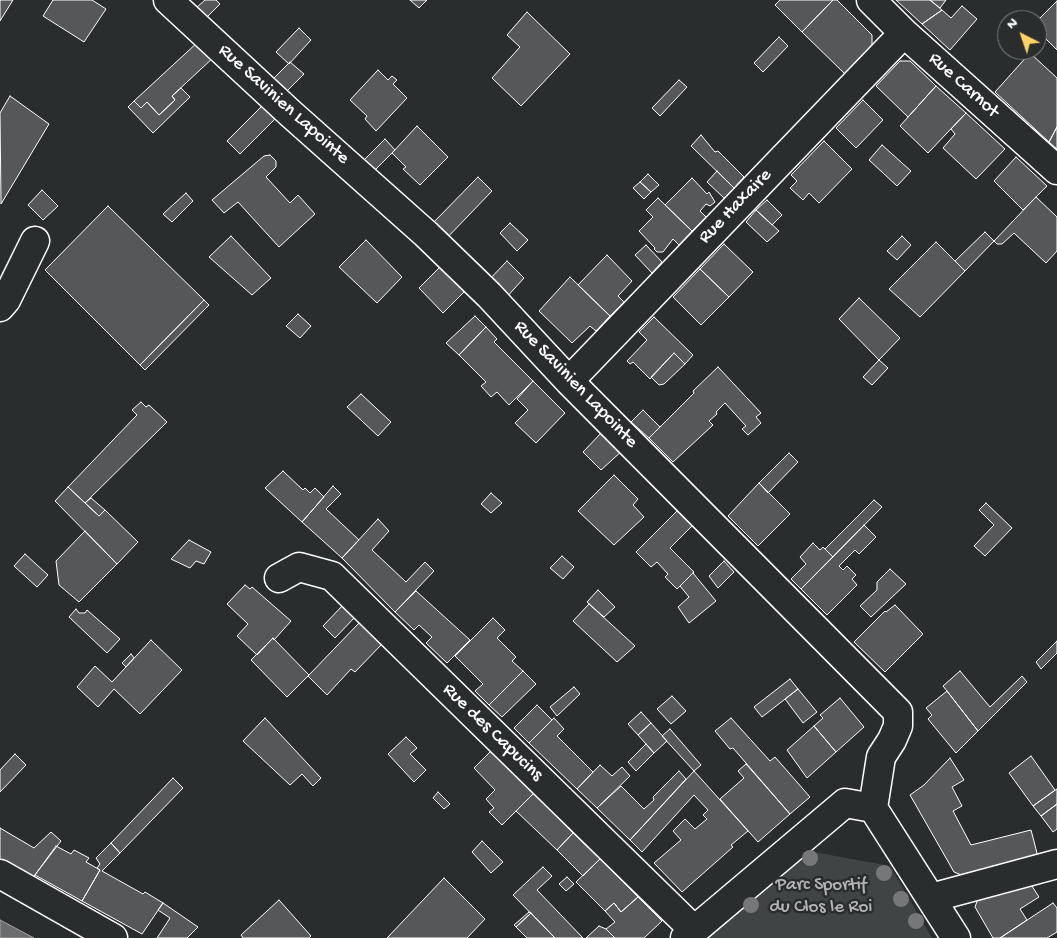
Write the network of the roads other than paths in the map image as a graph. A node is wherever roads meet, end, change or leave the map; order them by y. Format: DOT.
graph roads {
  1 [pos="168,0"];
  2 [pos="871,0"];
  3 [pos="904,33"];
  4 [pos="1057,170"];
  5 [pos="35,241"];
  6 [pos="0,307"];
  7 [pos="568,381"];
  8 [pos="279,578"];
  9 [pos="873,808"];
  10 [pos="1057,864"];
  11 [pos="0,874"];
  12 [pos="931,898"];
  13 [pos="689,934"];
  14 [pos="113,938"];
  15 [pos="956,938"];
  1 -- 7 [label="street, Rue Savinien Lapointe"];
  2 -- 3 [label="street, Rue Carnot"];
  3 -- 4 [label="street, Rue Carnot"];
  3 -- 7 [label="street, Rue Haxaire"];
  5 -- 6 [label="street"];
  7 -- 9 [label="street, Rue Savinien Lapointe"];
  8 -- 13 [label="street, Rue des Capucins"];
  9 -- 12 [label="street"];
  9 -- 13 [label="street"];
  10 -- 12 [label="street"];
  11 -- 14 [label="street"];
  12 -- 15 [label="street"];
}
